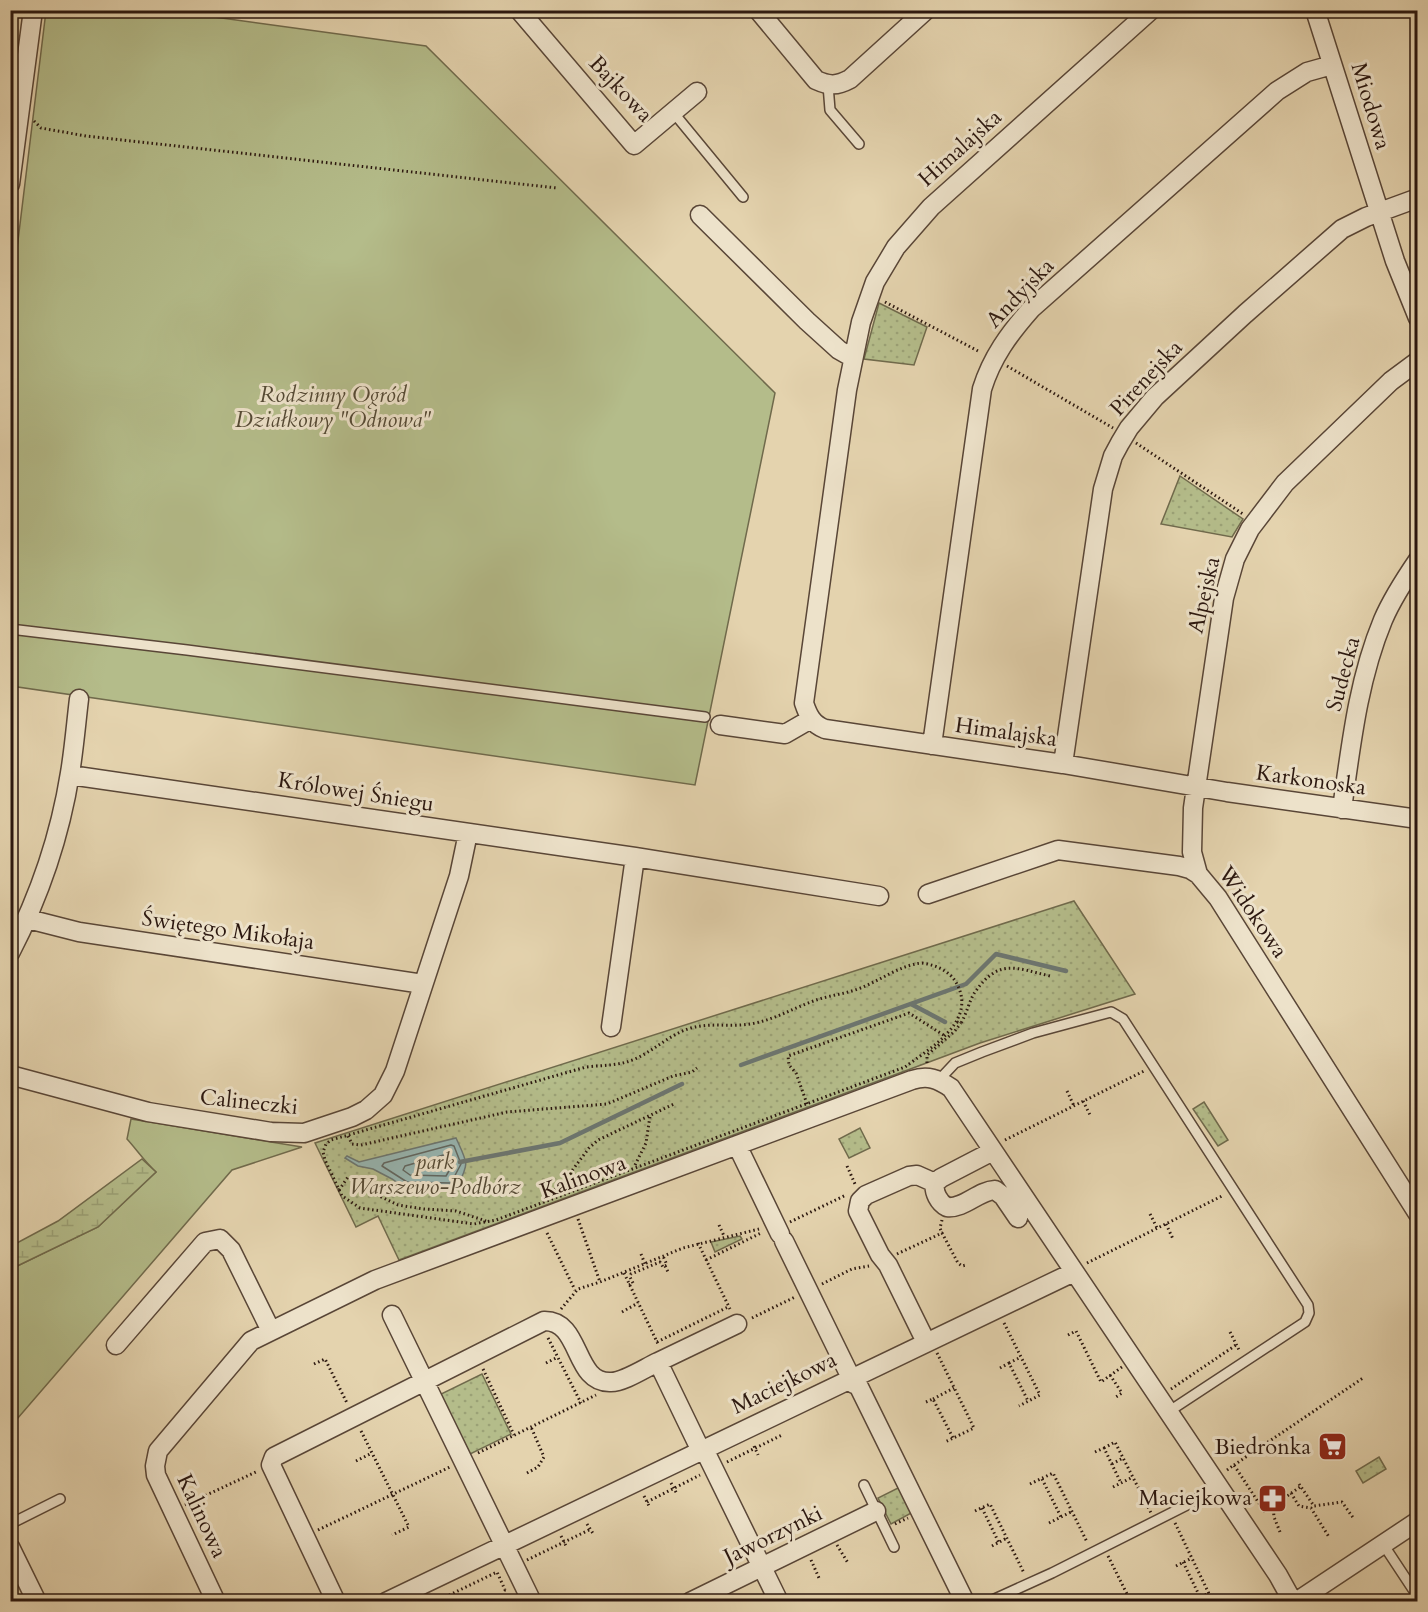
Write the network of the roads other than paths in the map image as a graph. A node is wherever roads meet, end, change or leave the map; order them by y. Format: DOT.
graph roads {
  1 [pos="33,10"];
  2 [pos="519,10"];
  3 [pos="758,10"];
  4 [pos="926,10"];
  5 [pos="1151,10"];
  6 [pos="1315,10"];
  7 [pos="1332,65"];
  8 [pos="828,85"];
  9 [pos="697,92"];
  10 [pos="673,112"];
  11 [pos="859,144"];
  12 [pos="10,184"];
  13 [pos="743,196"];
  14 [pos="1418,198"];
  15 [pos="1379,212"];
  16 [pos="700,215"];
  17 [pos="1418,318"];
  18 [pos="852,358"];
  19 [pos="1418,361"];
  20 [pos="1418,560"];
  21 [pos="10,629"];
  22 [pos="79,699"];
  23 [pos="811,719"];
  24 [pos="712,721"];
  25 [pos="932,745"];
  26 [pos="1063,764"];
  27 [pos="70,775"];
  28 [pos="1197,787"];
  29 [pos="1342,809"];
  30 [pos="1418,819"];
  31 [pos="468,834"];
  32 [pos="635,857"];
  33 [pos="1198,874"];
  34 [pos="928,894"];
  35 [pos="879,896"];
  36 [pos="28,919"];
  37 [pos="10,953"];
  38 [pos="423,984"];
  39 [pos="611,1027"];
  40 [pos="933,1074"];
  41 [pos="10,1075"];
  42 [pos="737,1145"];
  43 [pos="998,1147"];
  44 [pos="935,1183"];
  45 [pos="1418,1214"];
  46 [pos="1018,1218"];
  47 [pos="1080,1268"];
  48 [pos="392,1315"];
  49 [pos="737,1324"];
  50 [pos="271,1331"];
  51 [pos="116,1345"];
  52 [pos="930,1345"];
  53 [pos="662,1361"];
  54 [pos="851,1377"];
  55 [pos="424,1383"];
  56 [pos="1168,1412"];
  57 [pos="702,1450"];
  58 [pos="864,1485"];
  59 [pos="1217,1485"];
  60 [pos="60,1499"];
  61 [pos="876,1511"];
  62 [pos="1418,1521"];
  63 [pos="10,1524"];
  64 [pos="1383,1544"];
  65 [pos="504,1545"];
  66 [pos="10,1547"];
  67 [pos="894,1547"];
  68 [pos="762,1567"];
  69 [pos="1418,1597"];
  70 [pos="37,1602"];
  71 [pos="216,1602"];
  72 [pos="336,1602"];
  73 [pos="386,1602"];
  74 [pos="532,1602"];
  75 [pos="690,1602"];
  76 [pos="779,1602"];
  77 [pos="964,1602"];
  78 [pos="988,1602"];
  79 [pos="1294,1602"];
  1 -- 12 [label="street"];
  2 -- 10 [label="street, Bajkowa"];
  3 -- 8 [label="street"];
  4 -- 8 [label="street"];
  5 -- 18 [label="street, Himalajska"];
  6 -- 7 [label="street, Miodowa"];
  7 -- 15 [label="street, Miodowa"];
  7 -- 25 [label="street, Andyjska"];
  8 -- 11 [label="lane"];
  9 -- 10 [label="street, Bajkowa"];
  10 -- 13 [label="lane"];
  14 -- 15 [label="street, Pirenejska"];
  15 -- 17 [label="street, Miodowa"];
  15 -- 26 [label="street, Pirenejska"];
  16 -- 18 [label="street"];
  18 -- 23 [label="street, Himalajska"];
  19 -- 28 [label="street, Alpejska"];
  20 -- 29 [label="street, Sudecka"];
  21 -- 24 [label="lane"];
  22 -- 27 [label="street"];
  23 -- 24 [label="street"];
  23 -- 25 [label="street, Himalajska"];
  25 -- 26 [label="street, Himalajska"];
  26 -- 28 [label="street, Himalajska"];
  27 -- 31 [label="street, Królowej Śniegu"];
  27 -- 36 [label="street"];
  28 -- 29 [label="street, Karkonoska"];
  28 -- 33 [label="street, Alpejska"];
  29 -- 30 [label="street, Karkonoska"];
  31 -- 32 [label="street, Królowej Śniegu"];
  31 -- 38 [label="street, Calineczki"];
  32 -- 35 [label="street, Królowej Śniegu"];
  32 -- 39 [label="street"];
  33 -- 34 [label="street, Widokowa"];
  33 -- 45 [label="street, Widokowa"];
  36 -- 37 [label="street"];
  36 -- 38 [label="street, Świętego Mikołaja"];
  38 -- 41 [label="street, Calineczki"];
  40 -- 42 [label="street, Kalinowa"];
  40 -- 43 [label="street"];
  40 -- 56 [label="lane"];
  42 -- 50 [label="street, Kalinowa"];
  42 -- 54 [label="street"];
  43 -- 44 [label="street"];
  43 -- 47 [label="street"];
  44 -- 46 [label="street"];
  44 -- 52 [label="street"];
  47 -- 52 [label="street, Maciejkowa"];
  47 -- 56 [label="street"];
  48 -- 55 [label="street"];
  49 -- 53 [label="street"];
  50 -- 51 [label="street"];
  50 -- 71 [label="street, Kalinowa"];
  52 -- 54 [label="street, Maciejkowa"];
  53 -- 55 [label="street"];
  53 -- 57 [label="street"];
  54 -- 57 [label="street, Maciejkowa"];
  54 -- 77 [label="street"];
  55 -- 65 [label="street"];
  55 -- 72 [label="street"];
  56 -- 59 [label="street"];
  57 -- 65 [label="street, Maciejkowa"];
  57 -- 68 [label="street"];
  58 -- 61 [label="lane"];
  59 -- 78 [label="lane"];
  59 -- 79 [label="street"];
  60 -- 63 [label="lane"];
  61 -- 67 [label="lane"];
  61 -- 68 [label="street, Jaworzynki"];
  62 -- 64 [label="street"];
  64 -- 69 [label="lane"];
  64 -- 79 [label="street"];
  65 -- 73 [label="street, Maciejkowa"];
  65 -- 74 [label="street"];
  66 -- 70 [label="street"];
  68 -- 75 [label="street, Jaworzynki"];
  68 -- 76 [label="street"];
}
